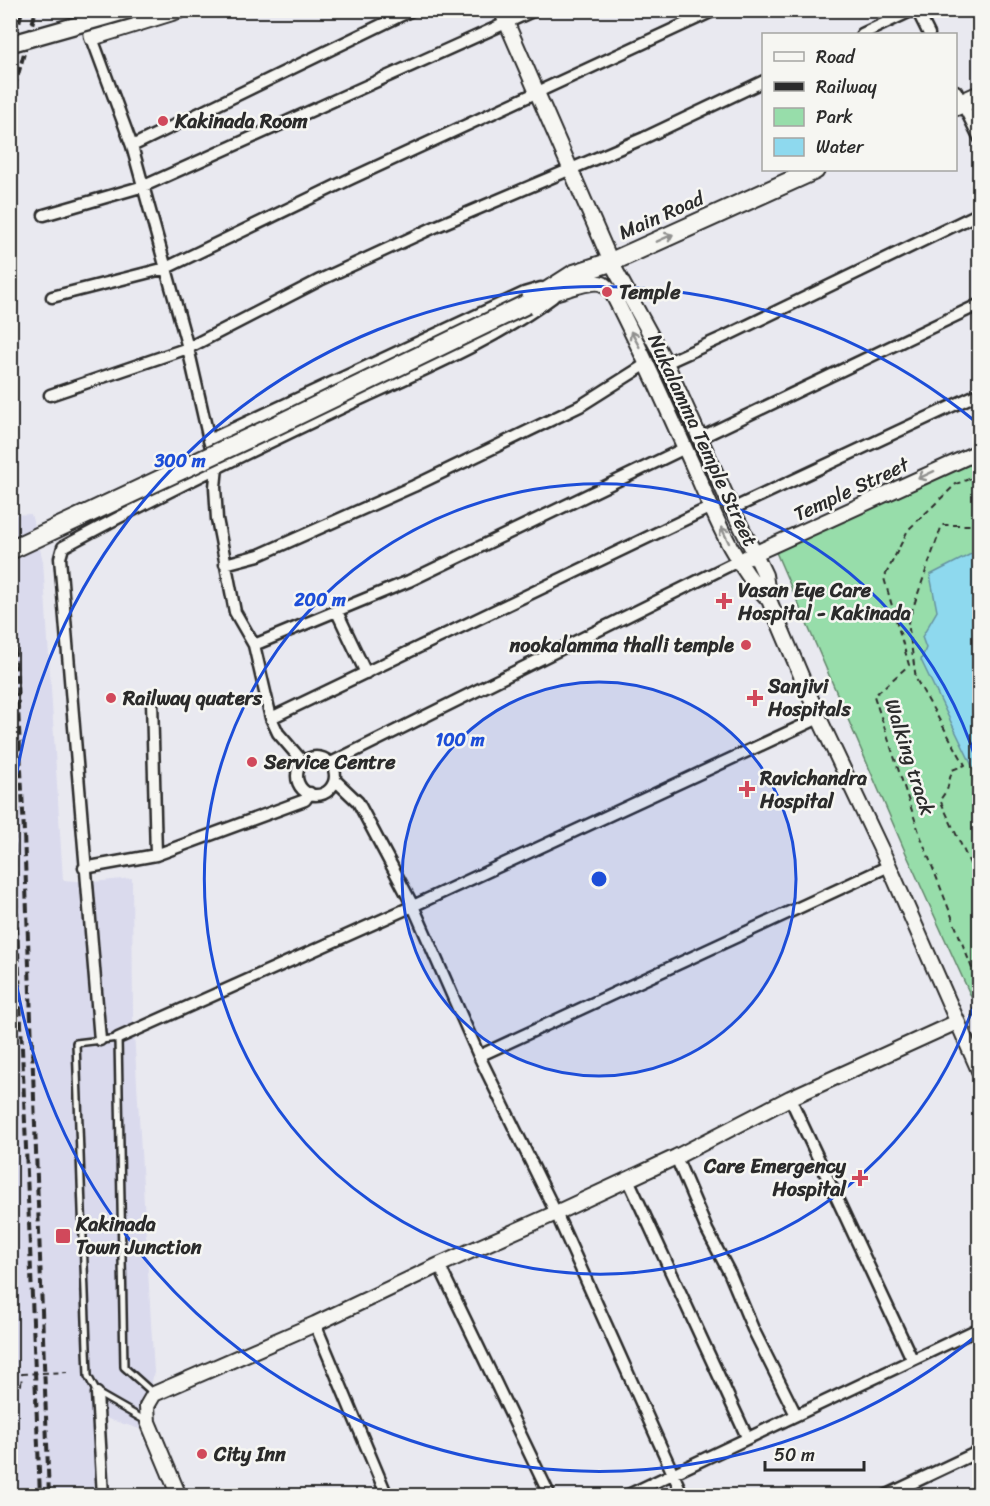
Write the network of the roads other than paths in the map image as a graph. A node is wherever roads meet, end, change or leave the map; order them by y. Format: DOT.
graph roads {
  1 [pos="88,10"];
  2 [pos="130,10"];
  3 [pos="182,10"];
  4 [pos="412,10"];
  5 [pos="535,10"];
  6 [pos="715,10"];
  7 [pos="915,10"];
  8 [pos="504,16"];
  9 [pos="864,33"];
  10 [pos="927,33"];
  11 [pos="92,39"];
  12 [pos="10,44"];
  13 [pos="762,82"];
  14 [pos="538,93"];
  15 [pos="980,95"];
  16 [pos="958,100"];
  17 [pos="980,139"];
  18 [pos="132,146"];
  19 [pos="570,168"];
  20 [pos="813,171"];
  21 [pos="144,186"];
  22 [pos="980,213"];
  23 [pos="45,215"];
  24 [pos="611,262"];
  25 [pos="166,268"];
  26 [pos="544,295"];
  27 [pos="52,297"];
  28 [pos="980,304"];
  29 [pos="188,348"];
  30 [pos="648,363"];
  31 [pos="666,363"];
  32 [pos="980,393"];
  33 [pos="50,394"];
  34 [pos="700,438"];
  35 [pos="209,440"];
  36 [pos="685,448"];
  37 [pos="980,451"];
  38 [pos="217,467"];
  39 [pos="711,507"];
  40 [pos="732,509"];
  41 [pos="10,550"];
  42 [pos="755,554"];
  43 [pos="738,561"];
  44 [pos="225,564"];
  45 [pos="769,600"];
  46 [pos="337,612"];
  47 [pos="254,645"];
  48 [pos="366,673"];
  49 [pos="152,700"];
  50 [pos="271,718"];
  51 [pos="819,718"];
  52 [pos="303,762"];
  53 [pos="330,763"];
  54 [pos="335,780"];
  55 [pos="310,793"];
  56 [pos="156,855"];
  57 [pos="889,866"];
  58 [pos="84,868"];
  59 [pos="413,906"];
  60 [pos="957,1022"];
  61 [pos="118,1038"];
  62 [pos="100,1040"];
  63 [pos="479,1056"];
  64 [pos="980,1073"];
  65 [pos="790,1098"];
  66 [pos="676,1157"];
  67 [pos="628,1179"];
  68 [pos="556,1213"];
  69 [pos="439,1264"];
  70 [pos="315,1324"];
  71 [pos="980,1328"];
  72 [pos="912,1359"];
  73 [pos="97,1393"];
  74 [pos="154,1394"];
  75 [pos="796,1415"];
  76 [pos="148,1422"];
  77 [pos="747,1437"];
  78 [pos="980,1451"];
  79 [pos="673,1474"];
  80 [pos="103,1496"];
  81 [pos="179,1496"];
  82 [pos="387,1496"];
  83 [pos="550,1496"];
  84 [pos="626,1496"];
  85 [pos="683,1496"];
  86 [pos="885,1496"];
  1 -- 11 [label="street"];
  2 -- 12 [label="main road, bridge"];
  3 -- 11 [label="street"];
  4 -- 18 [label="street"];
  5 -- 8 [label="street"];
  6 -- 14 [label="street"];
  7 -- 9 [label="street"];
  7 -- 10 [label="street"];
  8 -- 14 [label="street, Nukalamma Temple Street"];
  8 -- 21 [label="street"];
  11 -- 18 [label="street"];
  13 -- 19 [label="street"];
  14 -- 19 [label="street, Nukalamma Temple Street"];
  14 -- 25 [label="street"];
  15 -- 16 [label="highway"];
  16 -- 17 [label="street"];
  18 -- 21 [label="street"];
  19 -- 24 [label="street, Nukalamma Temple Street"];
  19 -- 29 [label="street"];
  24 -- 20 [label="highway, Main Road, one-way"];
  21 -- 23 [label="street"];
  21 -- 25 [label="street"];
  22 -- 31 [label="street"];
  24 -- 26 [label="highway, Main Road"];
  24 -- 31 [label="street, Nukalamma Temple Street"];
  25 -- 27 [label="street"];
  25 -- 29 [label="street"];
  30 -- 26 [label="street, Nukalamma Temple Street, one-way"];
  26 -- 35 [label="street"];
  26 -- 38 [label="street"];
  26 -- 41 [label="highway, Main Road, bridge"];
  28 -- 34 [label="street"];
  29 -- 33 [label="street"];
  29 -- 35 [label="street"];
  30 -- 36 [label="street, Nukalamma Temple Street"];
  30 -- 44 [label="street"];
  31 -- 34 [label="street, Nukalamma Temple Street"];
  32 -- 40 [label="street"];
  34 -- 40 [label="street, Nukalamma Temple Street"];
  35 -- 38 [label="street"];
  36 -- 39 [label="street, Nukalamma Temple Street"];
  36 -- 46 [label="street"];
  37 -- 42 [label="street, Temple Street, one-way"];
  38 -- 44 [label="street"];
  38 -- 58 [label="street"];
  43 -- 39 [label="street, Nukalamma Temple Street, one-way"];
  39 -- 48 [label="street"];
  40 -- 42 [label="street, Nukalamma Temple Street"];
  42 -- 43 [label="street, Temple Street"];
  42 -- 45 [label="street, Nukalamma Temple Street"];
  43 -- 45 [label="street, Nukalamma Temple Street"];
  43 -- 53 [label="street"];
  44 -- 47 [label="street"];
  45 -- 51 [label="street, Nukalamma Temple Street"];
  46 -- 47 [label="street"];
  46 -- 48 [label="street"];
  47 -- 50 [label="street"];
  48 -- 50 [label="street"];
  49 -- 56 [label="street"];
  50 -- 52 [label="street"];
  51 -- 57 [label="street, Nukalamma Temple Street"];
  51 -- 59 [label="street"];
  52 -- 53 [label="street"];
  52 -- 55 [label="street"];
  53 -- 54 [label="street"];
  54 -- 55 [label="street"];
  54 -- 59 [label="street"];
  55 -- 56 [label="street"];
  56 -- 58 [label="street"];
  57 -- 60 [label="street, Nukalamma Temple Street"];
  57 -- 63 [label="street"];
  58 -- 62 [label="street"];
  59 -- 61 [label="street"];
  59 -- 63 [label="street"];
  60 -- 64 [label="street, Nukalamma Temple Street"];
  60 -- 65 [label="street"];
  61 -- 62 [label="lane"];
  61 -- 74 [label="lane"];
  62 -- 73 [label="lane"];
  63 -- 68 [label="street"];
  65 -- 66 [label="street"];
  65 -- 72 [label="street"];
  66 -- 67 [label="street"];
  66 -- 75 [label="street"];
  67 -- 68 [label="street"];
  67 -- 77 [label="street"];
  68 -- 69 [label="street"];
  68 -- 79 [label="street"];
  69 -- 70 [label="street"];
  69 -- 83 [label="street"];
  70 -- 74 [label="street"];
  70 -- 82 [label="street"];
  71 -- 72 [label="street"];
  72 -- 75 [label="street"];
  73 -- 76 [label="lane"];
  73 -- 80 [label="street"];
  74 -- 76 [label="street"];
  75 -- 77 [label="street"];
  76 -- 81 [label="street"];
  77 -- 79 [label="street"];
  78 -- 86 [label="street"];
  79 -- 84 [label="street"];
  79 -- 85 [label="street"];
}
